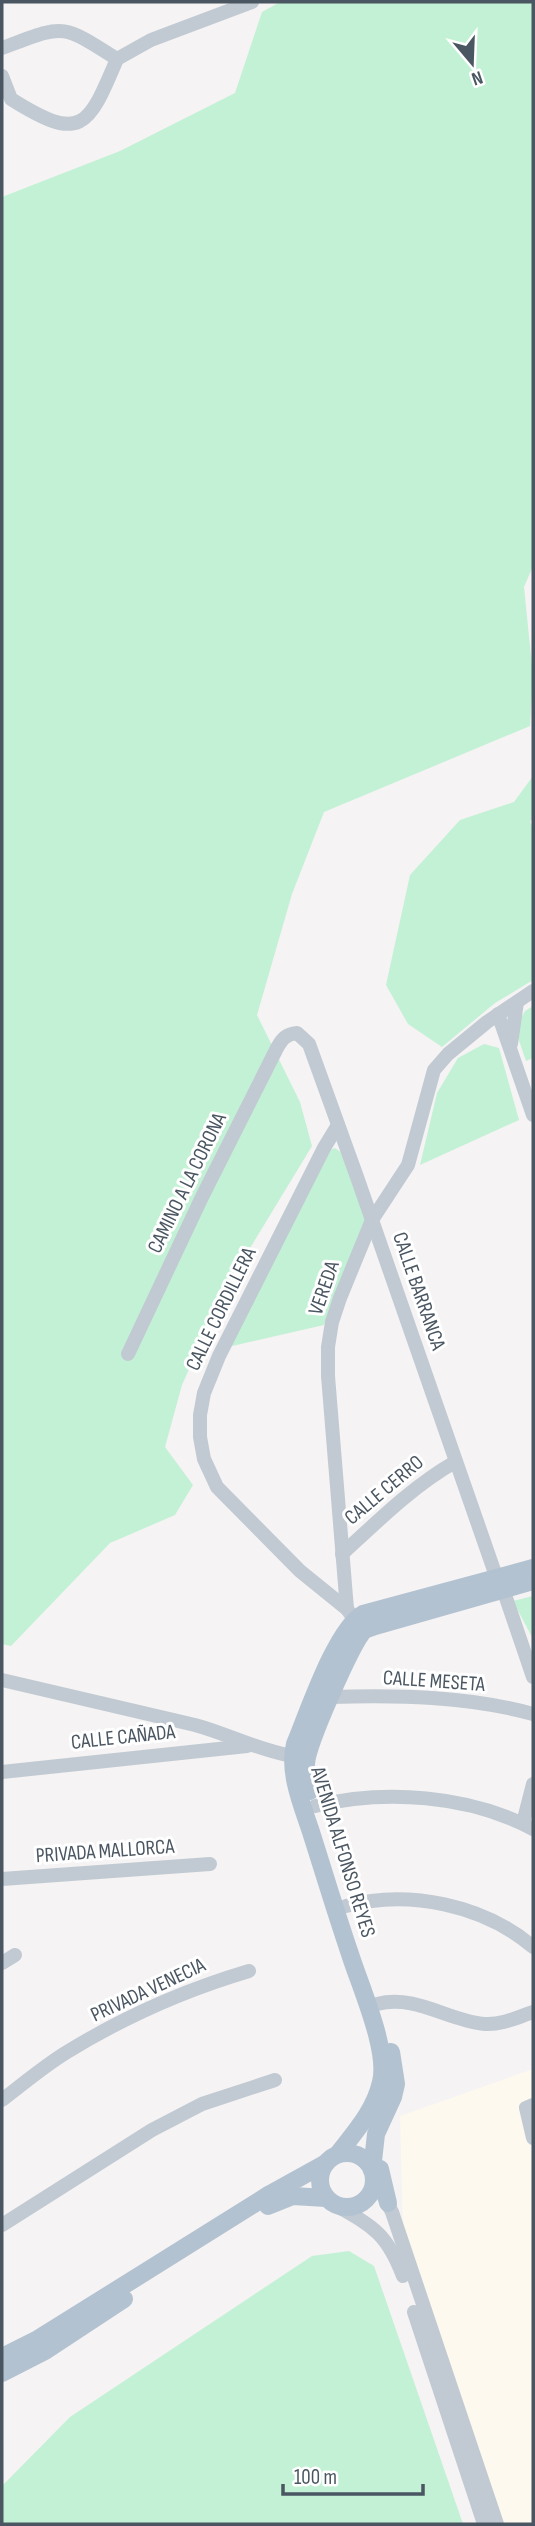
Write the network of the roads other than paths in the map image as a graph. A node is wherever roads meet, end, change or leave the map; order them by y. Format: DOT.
graph roads {
  1 [pos="252,2"];
  2 [pos="2,48"];
  3 [pos="117,59"];
  4 [pos="2,76"];
  5 [pos="533,991"];
  6 [pos="517,1002"];
  7 [pos="498,1014"];
  8 [pos="289,1033"];
  9 [pos="510,1046"];
  10 [pos="533,1115"];
  11 [pos="338,1125"];
  12 [pos="372,1220"];
  13 [pos="128,1354"];
  14 [pos="455,1462"];
  15 [pos="342,1554"];
  16 [pos="533,1567"];
  17 [pos="502,1579"];
  18 [pos="533,1581"];
  19 [pos="345,1609"];
  20 [pos="533,1677"];
  21 [pos="2,1680"];
  22 [pos="331,1697"];
  23 [pos="533,1714"];
  24 [pos="221,1732"];
  25 [pos="249,1746"];
  26 [pos="217,1749"];
  27 [pos="292,1756"];
  28 [pos="2,1772"];
  29 [pos="533,1784"];
  30 [pos="315,1806"];
  31 [pos="528,1826"];
  32 [pos="211,1864"];
  33 [pos="2,1879"];
  34 [pos="346,1906"];
  35 [pos="533,1947"];
  36 [pos="15,1955"];
  37 [pos="2,1964"];
  38 [pos="249,1971"];
  39 [pos="377,2004"];
  40 [pos="533,2012"];
  41 [pos="275,2080"];
  42 [pos="2,2100"];
  43 [pos="530,2107"];
  44 [pos="533,2138"];
  45 [pos="373,2149"];
  46 [pos="332,2159"];
  47 [pos="373,2176"];
  48 [pos="332,2202"];
  49 [pos="387,2203"];
  50 [pos="2,2225"];
  51 [pos="2,2357"];
  52 [pos="2,2373"];
  53 [pos="484,2524"];
  54 [pos="497,2524"];
  1 -- 3 [label="street"];
  2 -- 3 [label="street"];
  3 -- 4 [label="street"];
  5 -- 6 [label="street, VEREDA"];
  6 -- 7 [label="street, VEREDA"];
  6 -- 9 [label="street"];
  7 -- 9 [label="street"];
  7 -- 12 [label="street, VEREDA"];
  8 -- 11 [label="street, CALLE BARRANCA"];
  8 -- 13 [label="street, CAMINO A LA CORONA"];
  9 -- 10 [label="street"];
  11 -- 12 [label="street, CALLE BARRANCA"];
  11 -- 19 [label="street, CALLE CORDILLERA"];
  12 -- 14 [label="street, CALLE BARRANCA"];
  12 -- 15 [label="street, VEREDA"];
  14 -- 15 [label="street, CALLE CERRO"];
  14 -- 17 [label="street, CALLE BARRANCA"];
  15 -- 19 [label="street, VEREDA"];
  16 -- 17 [label="main road, AVENIDA ALFONSO REYES"];
  17 -- 18 [label="main road, AVENIDA ALFONSO REYES"];
  17 -- 19 [label="main road, AVENIDA ALFONSO REYES"];
  17 -- 20 [label="street, CALLE BARRANCA"];
  17 -- 22 [label="main road, AVENIDA ALFONSO REYES"];
  19 -- 27 [label="main road, AVENIDA ALFONSO REYES"];
  21 -- 24 [label="street"];
  22 -- 23 [label="street, CALLE MESETA"];
  22 -- 30 [label="main road, AVENIDA ALFONSO REYES"];
  24 -- 25 [label="street"];
  24 -- 26 [label="street"];
  25 -- 26 [label="street, CALLE CAÑADA"];
  25 -- 27 [label="street"];
  26 -- 28 [label="street, CALLE CAÑADA"];
  27 -- 46 [label="main road, AVENIDA ALFONSO REYES"];
  29 -- 31 [label="street"];
  30 -- 31 [label="street"];
  30 -- 34 [label="main road, AVENIDA ALFONSO REYES"];
  32 -- 33 [label="street, PRIVADA MALLORCA"];
  34 -- 35 [label="street"];
  34 -- 39 [label="main road, AVENIDA ALFONSO REYES"];
  36 -- 37 [label="street"];
  38 -- 42 [label="street, PRIVADA VENECIA"];
  39 -- 40 [label="street"];
  39 -- 45 [label="main road, AVENIDA ALFONSO REYES"];
  41 -- 50 [label="street"];
  43 -- 44 [label="street"];
  45 -- 47 [label="main road, AVENIDA ALFONSO REYES"];
  45 -- 49 [label="main road"];
  46 -- 47 [label="main road"];
  46 -- 48 [label="main road"];
  46 -- 51 [label="main road, AVENIDA ALFONSO REYES"];
  47 -- 48 [label="main road"];
  47 -- 49 [label="street"];
  48 -- 52 [label="main road"];
  48 -- 53 [label="street"];
  49 -- 54 [label="street"];
}
